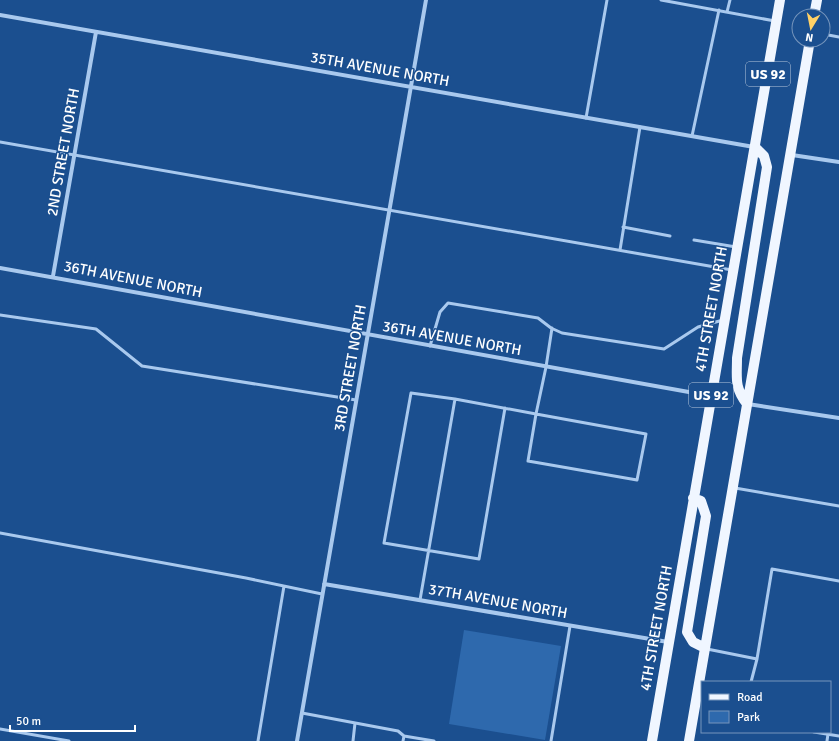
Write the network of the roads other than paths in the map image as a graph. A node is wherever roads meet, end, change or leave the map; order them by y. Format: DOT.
graph roads {
  1 [pos="426,0"];
  2 [pos="607,0"];
  3 [pos="661,0"];
  4 [pos="730,0"];
  5 [pos="780,0"];
  6 [pos="719,10"];
  7 [pos="727,12"];
  8 [pos="0,15"];
  9 [pos="777,21"];
  10 [pos="96,32"];
  11 [pos="809,48"];
  12 [pos="411,86"];
  13 [pos="586,118"];
  14 [pos="640,127"];
  15 [pos="692,136"];
  16 [pos="0,142"];
  17 [pos="755,148"];
  18 [pos="789,154"];
  19 [pos="75,155"];
  20 [pos="839,162"];
  21 [pos="390,209"];
  22 [pos="623,227"];
  23 [pos="670,236"];
  24 [pos="694,240"];
  25 [pos="738,247"];
  26 [pos="620,250"];
  27 [pos="0,268"];
  28 [pos="734,270"];
  29 [pos="53,276"];
  30 [pos="0,315"];
  31 [pos="724,320"];
  32 [pos="552,328"];
  33 [pos="368,335"];
  34 [pos="430,346"];
  35 [pos="546,367"];
  36 [pos="711,396"];
  37 [pos="455,399"];
  38 [pos="356,400"];
  39 [pos="748,404"];
  40 [pos="505,408"];
  41 [pos="536,414"];
  42 [pos="839,418"];
  43 [pos="733,488"];
  44 [pos="693,498"];
  45 [pos="839,506"];
  46 [pos="0,533"];
  47 [pos="428,549"];
  48 [pos="839,580"];
  49 [pos="324,584"];
  50 [pos="284,586"];
  51 [pos="322,594"];
  52 [pos="420,600"];
  53 [pos="570,626"];
  54 [pos="668,642"];
  55 [pos="705,648"];
  56 [pos="757,659"];
  57 [pos="751,681"];
  58 [pos="302,713"];
  59 [pos="355,723"];
  60 [pos="0,729"];
  61 [pos="821,733"];
  62 [pos="828,734"];
  63 [pos="404,736"];
  64 [pos="839,736"];
  65 [pos="69,741"];
  66 [pos="258,741"];
  67 [pos="297,741"];
  68 [pos="353,741"];
  69 [pos="403,741"];
  70 [pos="434,741"];
  71 [pos="551,741"];
  72 [pos="652,741"];
  73 [pos="689,741"];
  74 [pos="827,741"];
  1 -- 12 [label="street, 3RD STREET NORTH"];
  2 -- 13 [label="lane"];
  3 -- 6 [label="lane"];
  4 -- 7 [label="lane"];
  5 -- 9 [label="main road, 4TH STREET NORTH / US 92"];
  6 -- 7 [label="lane"];
  6 -- 15 [label="lane"];
  7 -- 9 [label="lane"];
  8 -- 10 [label="street, 35TH AVENUE NORTH"];
  9 -- 17 [label="main road, 4TH STREET NORTH / US 92"];
  10 -- 12 [label="street, 35TH AVENUE NORTH"];
  10 -- 19 [label="street, 2ND STREET NORTH"];
  11 -- 18 [label="main road, US 92"];
  12 -- 13 [label="street, 35TH AVENUE NORTH"];
  12 -- 21 [label="street, 3RD STREET NORTH"];
  13 -- 14 [label="street, 35TH AVENUE NORTH"];
  14 -- 15 [label="street, 35TH AVENUE NORTH"];
  14 -- 22 [label="lane"];
  15 -- 17 [label="street, 35TH AVENUE NORTH"];
  16 -- 19 [label="lane"];
  17 -- 25 [label="main road, 4TH STREET NORTH / US 92"];
  17 -- 39 [label="main road"];
  18 -- 20 [label="street"];
  18 -- 39 [label="main road, US 92"];
  19 -- 21 [label="lane"];
  19 -- 29 [label="street, 2ND STREET NORTH"];
  21 -- 26 [label="lane"];
  21 -- 33 [label="street, 3RD STREET NORTH"];
  22 -- 23 [label="lane"];
  22 -- 26 [label="lane"];
  24 -- 25 [label="lane"];
  25 -- 28 [label="main road, 4TH STREET NORTH / US 92"];
  26 -- 28 [label="lane"];
  27 -- 29 [label="street, 36TH AVENUE NORTH"];
  28 -- 31 [label="main road, 4TH STREET NORTH / US 92"];
  29 -- 33 [label="street, 36TH AVENUE NORTH"];
  30 -- 38 [label="lane"];
  31 -- 32 [label="lane"];
  31 -- 36 [label="main road, 4TH STREET NORTH / US 92"];
  32 -- 34 [label="lane"];
  32 -- 35 [label="lane"];
  33 -- 34 [label="street, 36TH AVENUE NORTH"];
  33 -- 38 [label="street, 3RD STREET NORTH"];
  34 -- 35 [label="street, 36TH AVENUE NORTH"];
  35 -- 36 [label="street, 36TH AVENUE NORTH"];
  35 -- 41 [label="lane"];
  36 -- 44 [label="main road, 4TH STREET NORTH / US 92"];
  37 -- 40 [label="lane"];
  37 -- 47 [label="lane"];
  37 -- 47 [label="lane"];
  38 -- 49 [label="street, 3RD STREET NORTH"];
  39 -- 42 [label="street"];
  39 -- 43 [label="main road, US 92"];
  40 -- 41 [label="lane"];
  40 -- 47 [label="lane"];
  41 -- 41 [label="lane"];
  43 -- 45 [label="lane"];
  43 -- 55 [label="main road, US 92"];
  44 -- 54 [label="main road, 4TH STREET NORTH / US 92"];
  44 -- 55 [label="main road"];
  46 -- 50 [label="lane"];
  47 -- 52 [label="lane"];
  48 -- 56 [label="lane"];
  49 -- 51 [label="street, 3RD STREET NORTH"];
  49 -- 52 [label="street, 37TH AVENUE NORTH"];
  50 -- 51 [label="lane"];
  50 -- 66 [label="lane"];
  51 -- 58 [label="street, 3RD STREET NORTH"];
  52 -- 53 [label="street, 37TH AVENUE NORTH"];
  53 -- 54 [label="street, 37TH AVENUE NORTH"];
  53 -- 71 [label="lane"];
  54 -- 72 [label="main road, 4TH STREET NORTH / US 92"];
  55 -- 56 [label="lane"];
  55 -- 73 [label="main road, US 92"];
  56 -- 57 [label="lane"];
  58 -- 59 [label="lane"];
  58 -- 67 [label="street, 3RD STREET NORTH"];
  59 -- 63 [label="lane"];
  59 -- 68 [label="lane"];
  60 -- 65 [label="lane"];
  61 -- 62 [label="lane"];
  62 -- 64 [label="lane"];
  62 -- 74 [label="lane"];
  63 -- 69 [label="lane"];
  63 -- 70 [label="lane"];
}
